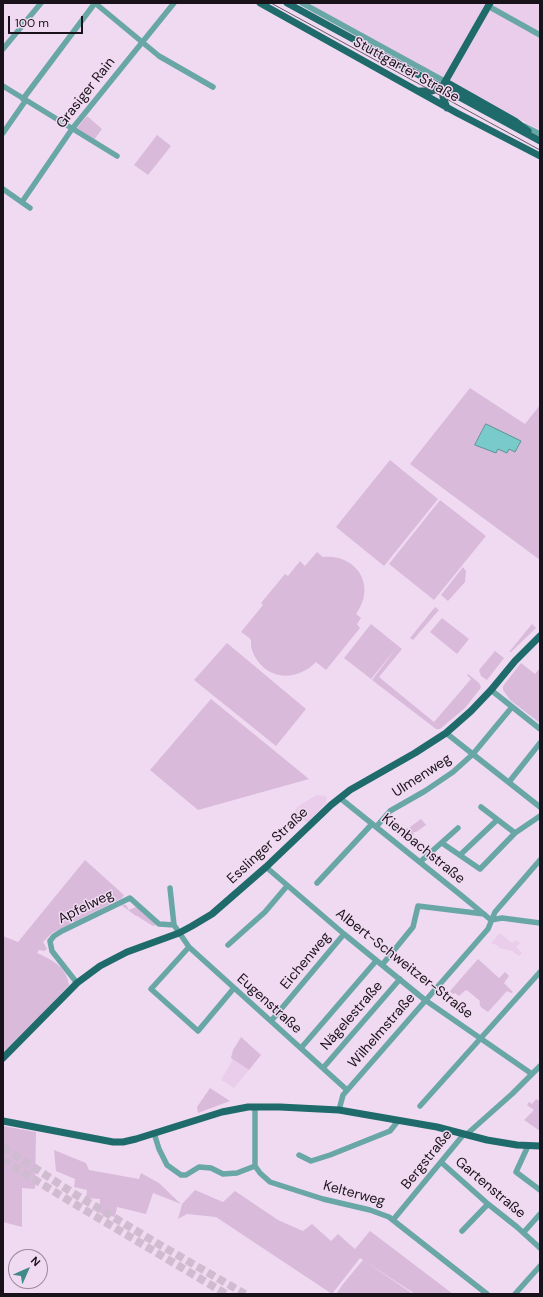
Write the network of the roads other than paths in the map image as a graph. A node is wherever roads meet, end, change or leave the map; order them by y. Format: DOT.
graph roads {
  1 [pos="41,3"];
  2 [pos="95,3"];
  3 [pos="174,3"];
  4 [pos="260,3"];
  5 [pos="287,3"];
  6 [pos="302,3"];
  7 [pos="489,4"];
  8 [pos="540,35"];
  9 [pos="142,43"];
  10 [pos="3,49"];
  11 [pos="444,85"];
  12 [pos="3,86"];
  13 [pos="213,87"];
  14 [pos="417,91"];
  15 [pos="25,100"];
  16 [pos="447,108"];
  17 [pos="515,121"];
  18 [pos="72,129"];
  19 [pos="3,133"];
  20 [pos="540,134"];
  21 [pos="540,140"];
  22 [pos="117,156"];
  23 [pos="540,156"];
  24 [pos="3,189"];
  25 [pos="22,202"];
  26 [pos="30,208"];
  27 [pos="540,636"];
  28 [pos="491,690"];
  29 [pos="512,707"];
  30 [pos="540,729"];
  31 [pos="446,733"];
  32 [pos="540,743"];
  33 [pos="473,754"];
  34 [pos="509,782"];
  35 [pos="340,798"];
  36 [pos="481,806"];
  37 [pos="540,807"];
  38 [pos="540,816"];
  39 [pos="497,820"];
  40 [pos="374,825"];
  41 [pos="458,828"];
  42 [pos="515,833"];
  43 [pos="442,844"];
  44 [pos="460,855"];
  45 [pos="540,860"];
  46 [pos="420,862"];
  47 [pos="266,867"];
  48 [pos="317,883"];
  49 [pos="287,886"];
  50 [pos="170,888"];
  51 [pos="484,914"];
  52 [pos="491,920"];
  53 [pos="539,923"];
  54 [pos="174,925"];
  55 [pos="179,933"];
  56 [pos="344,934"];
  57 [pos="228,945"];
  58 [pos="189,947"];
  59 [pos="376,961"];
  60 [pos="382,965"];
  61 [pos="540,972"];
  62 [pos="400,979"];
  63 [pos="77,983"];
  64 [pos="234,988"];
  65 [pos="426,1000"];
  66 [pos="271,1021"];
  67 [pos="482,1038"];
  68 [pos="300,1048"];
  69 [pos="3,1058"];
  70 [pos="540,1066"];
  71 [pos="323,1068"];
  72 [pos="532,1074"];
  73 [pos="347,1090"];
  74 [pos="420,1106"];
  75 [pos="255,1107"];
  76 [pos="339,1110"];
  77 [pos="3,1121"];
  78 [pos="398,1121"];
  79 [pos="154,1133"];
  80 [pos="465,1134"];
  81 [pos="528,1146"];
  82 [pos="540,1146"];
  83 [pos="299,1155"];
  84 [pos="442,1163"];
  85 [pos="255,1166"];
  86 [pos="540,1190"];
  87 [pos="488,1204"];
  88 [pos="540,1214"];
  89 [pos="393,1220"];
  90 [pos="462,1231"];
  91 [pos="524,1232"];
  92 [pos="540,1248"];
  93 [pos="540,1266"];
  94 [pos="487,1294"];
  95 [pos="516,1294"];
  1 -- 10 [label="street"];
  2 -- 9 [label="street"];
  2 -- 15 [label="street"];
  3 -- 9 [label="street, Grasiger Rain"];
  4 -- 14 [label="main road, Stuttgarter Straße"];
  5 -- 11 [label="main road, Stuttgarter Straße"];
  6 -- 11 [label="street, Stuttgarter Straße"];
  7 -- 8 [label="street"];
  7 -- 11 [label="main road"];
  9 -- 13 [label="street"];
  9 -- 18 [label="street, Grasiger Rain"];
  11 -- 14 [label="main road"];
  11 -- 16 [label="main road"];
  11 -- 17 [label="main road"];
  11 -- 21 [label="main road, Stuttgarter Straße"];
  12 -- 15 [label="street"];
  14 -- 16 [label="main road, Stuttgarter Straße"];
  15 -- 18 [label="street"];
  15 -- 19 [label="street"];
  16 -- 23 [label="main road, Stuttgarter Straße"];
  17 -- 20 [label="street"];
  17 -- 21 [label="main road"];
  18 -- 22 [label="street"];
  18 -- 25 [label="street, Grasiger Rain"];
  24 -- 25 [label="street"];
  25 -- 26 [label="street"];
  27 -- 28 [label="main road, Esslinger Straße"];
  28 -- 29 [label="street"];
  28 -- 31 [label="main road, Esslinger Straße"];
  29 -- 30 [label="street"];
  29 -- 33 [label="street, Ulmenweg"];
  31 -- 33 [label="street"];
  31 -- 35 [label="main road, Esslinger Straße"];
  32 -- 34 [label="street"];
  33 -- 34 [label="street"];
  33 -- 40 [label="street, Ulmenweg"];
  34 -- 37 [label="street"];
  35 -- 40 [label="street, Kienbachstraße"];
  35 -- 47 [label="main road, Esslinger Straße"];
  36 -- 39 [label="street"];
  38 -- 42 [label="street"];
  39 -- 42 [label="street"];
  39 -- 44 [label="street"];
  40 -- 46 [label="street, Kienbachstraße"];
  40 -- 48 [label="street, Ulmenweg"];
  41 -- 43 [label="street"];
  42 -- 44 [label="street"];
  43 -- 44 [label="street"];
  43 -- 46 [label="street"];
  45 -- 52 [label="street, Wilhelmstraße"];
  46 -- 51 [label="street, Kienbachstraße"];
  47 -- 49 [label="street, Albert-Schweitzer-Straße"];
  47 -- 55 [label="main road, Esslinger Straße"];
  49 -- 56 [label="street, Albert-Schweitzer-Straße"];
  49 -- 57 [label="street"];
  50 -- 54 [label="street"];
  51 -- 52 [label="street, Kienbachstraße"];
  51 -- 60 [label="street"];
  52 -- 53 [label="street"];
  52 -- 65 [label="street, Wilhelmstraße"];
  54 -- 55 [label="street"];
  54 -- 63 [label="street, Apfelweg"];
  55 -- 58 [label="street, Eugenstraße"];
  55 -- 63 [label="main road, Esslinger Straße"];
  56 -- 59 [label="street, Albert-Schweitzer-Straße"];
  56 -- 66 [label="street, Eichenweg"];
  58 -- 64 [label="street, Eugenstraße"];
  58 -- 64 [label="street"];
  59 -- 60 [label="street, Albert-Schweitzer-Straße"];
  59 -- 68 [label="street"];
  60 -- 62 [label="street, Albert-Schweitzer-Straße"];
  61 -- 67 [label="street"];
  62 -- 65 [label="street, Albert-Schweitzer-Straße"];
  62 -- 71 [label="street, Nägelestraße"];
  63 -- 69 [label="main road, Esslinger Straße"];
  64 -- 66 [label="street, Eugenstraße"];
  65 -- 67 [label="street, Albert-Schweitzer-Straße"];
  65 -- 73 [label="street, Wilhelmstraße"];
  66 -- 68 [label="street, Eugenstraße"];
  67 -- 72 [label="street, Albert-Schweitzer-Straße"];
  67 -- 74 [label="street"];
  68 -- 71 [label="street, Eugenstraße"];
  70 -- 72 [label="street, Bergstraße"];
  71 -- 73 [label="street, Eugenstraße"];
  72 -- 80 [label="street, Bergstraße"];
  73 -- 76 [label="street, Wilhelmstraße"];
  75 -- 76 [label="main road"];
  75 -- 79 [label="main road"];
  75 -- 85 [label="street"];
  76 -- 78 [label="main road"];
  77 -- 79 [label="main road"];
  78 -- 80 [label="main road"];
  78 -- 83 [label="street"];
  79 -- 85 [label="street"];
  80 -- 81 [label="main road"];
  80 -- 84 [label="street, Bergstraße"];
  81 -- 82 [label="main road"];
  81 -- 86 [label="street"];
  84 -- 87 [label="street, Gartenstraße"];
  84 -- 89 [label="street, Bergstraße"];
  85 -- 89 [label="street, Kelterweg"];
  87 -- 90 [label="street"];
  87 -- 91 [label="street, Gartenstraße"];
  88 -- 91 [label="street"];
  89 -- 94 [label="street, Kelterweg"];
  91 -- 92 [label="street, Gartenstraße"];
  93 -- 95 [label="street"];
}
